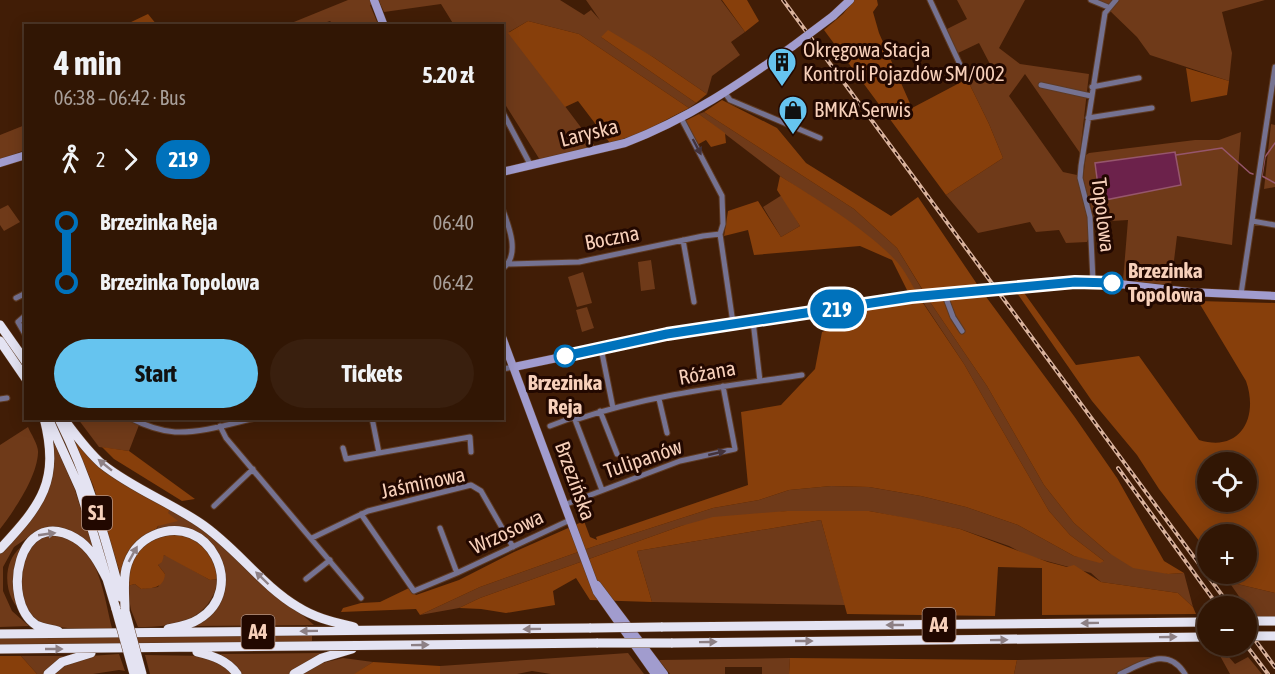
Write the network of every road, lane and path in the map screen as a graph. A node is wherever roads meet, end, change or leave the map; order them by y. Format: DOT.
graph roads {
  1 [pos="850,0"];
  2 [pos="930,0"];
  3 [pos="1091,0"];
  4 [pos="1116,0"];
  5 [pos="375,4"];
  6 [pos="1108,7"];
  7 [pos="383,24"];
  8 [pos="1275,66"];
  9 [pos="963,71"];
  10 [pos="1138,78"];
  11 [pos="1041,85"];
  12 [pos="1092,87"];
  13 [pos="725,93"];
  14 [pos="1091,96"];
  15 [pos="1152,108"];
  16 [pos="504,115"];
  17 [pos="681,118"];
  18 [pos="1088,118"];
  19 [pos="820,138"];
  20 [pos="24,156"];
  21 [pos="0,164"];
  22 [pos="531,166"];
  23 [pos="504,172"];
  24 [pos="504,213"];
  25 [pos="1252,221"];
  26 [pos="1275,225"];
  27 [pos="720,234"];
  28 [pos="683,240"];
  29 [pos="510,264"];
  30 [pos="504,268"];
  31 [pos="1094,281"];
  32 [pos="24,294"];
  33 [pos="941,294"];
  34 [pos="1241,294"];
  35 [pos="1275,296"];
  36 [pos="16,298"];
  37 [pos="694,302"];
  38 [pos="24,316"];
  39 [pos="753,321"];
  40 [pos="733,323"];
  41 [pos="0,326"];
  42 [pos="962,331"];
  43 [pos="24,332"];
  44 [pos="0,341"];
  45 [pos="504,342"];
  46 [pos="601,348"];
  47 [pos="24,359"];
  48 [pos="514,367"];
  49 [pos="504,369"];
  50 [pos="802,375"];
  51 [pos="24,376"];
  52 [pos="760,381"];
  53 [pos="723,386"];
  54 [pos="8,398"];
  55 [pos="0,399"];
  56 [pos="659,399"];
  57 [pos="612,408"];
  58 [pos="600,411"];
  59 [pos="574,419"];
  60 [pos="46,420"];
  61 [pos="47,420"];
  62 [pos="59,420"];
  63 [pos="65,420"];
  64 [pos="135,420"];
  65 [pos="247,420"];
  66 [pos="372,420"];
  67 [pos="220,426"];
  68 [pos="550,426"];
  69 [pos="667,433"];
  70 [pos="343,448"];
  71 [pos="471,452"];
  72 [pos="379,453"];
  73 [pos="617,454"];
  74 [pos="253,469"];
  75 [pos="602,490"];
  76 [pos="564,505"];
  77 [pos="214,506"];
  78 [pos="361,514"];
  79 [pos="570,520"];
  80 [pos="440,528"];
  81 [pos="312,538"];
  82 [pos="513,547"];
  83 [pos="0,549"];
  84 [pos="10,560"];
  85 [pos="330,560"];
  86 [pos="588,568"];
  87 [pos="457,573"];
  88 [pos="306,579"];
  89 [pos="108,581"];
  90 [pos="361,598"];
  91 [pos="9,599"];
  92 [pos="121,610"];
  93 [pos="1197,621"];
  94 [pos="1257,621"];
  95 [pos="1275,621"];
  96 [pos="368,630"];
  97 [pos="149,633"];
  98 [pos="0,634"];
  99 [pos="71,634"];
  100 [pos="1257,636"];
  101 [pos="1275,636"];
  102 [pos="1197,637"];
  103 [pos="362,646"];
  104 [pos="183,648"];
  105 [pos="0,649"];
  106 [pos="109,649"];
  107 [pos="48,674"];
  108 [pos="134,674"];
  109 [pos="142,674"];
  110 [pos="237,674"];
  111 [pos="294,674"];
  112 [pos="655,674"];
  113 [pos="664,674"];
  114 [pos="1120,674"];
  115 [pos="1185,674"];
  1 -- 13 [label="street, Laryska, bridge"];
  2 -- 9 [label="street"];
  3 -- 6 [label="street"];
  4 -- 6 [label="street"];
  5 -- 7 [label="street"];
  6 -- 12 [label="street, Topolowa"];
  8 -- 25 [label="street"];
  10 -- 12 [label="street"];
  11 -- 14 [label="street"];
  12 -- 14 [label="street, Topolowa"];
  13 -- 17 [label="street, Laryska"];
  13 -- 19 [label="street"];
  14 -- 18 [label="street, Topolowa"];
  15 -- 18 [label="street"];
  16 -- 22 [label="street"];
  17 -- 22 [label="street, Laryska"];
  17 -- 27 [label="street, one-way"];
  18 -- 31 [label="street, Topolowa"];
  20 -- 21 [label="street"];
  22 -- 23 [label="street, Laryska"];
  24 -- 29 [label="street"];
  25 -- 26 [label="street"];
  25 -- 34 [label="street"];
  27 -- 28 [label="street, Boczna"];
  27 -- 40 [label="street"];
  28 -- 29 [label="street, Boczna"];
  28 -- 37 [label="street"];
  29 -- 30 [label="street"];
  31 -- 33 [label="street"];
  31 -- 34 [label="street"];
  32 -- 36 [label="street"];
  33 -- 39 [label="street"];
  33 -- 42 [label="street"];
  34 -- 35 [label="street"];
  38 -- 43 [label="street"];
  39 -- 40 [label="street"];
  39 -- 52 [label="street, Różana"];
  40 -- 46 [label="street"];
  41 -- 47 [label="highway"];
  44 -- 51 [label="highway"];
  45 -- 48 [label="street, Brzezińska"];
  46 -- 48 [label="street"];
  46 -- 57 [label="street"];
  48 -- 49 [label="street"];
  48 -- 76 [label="street, Brzezińska"];
  50 -- 52 [label="street, Różana"];
  52 -- 53 [label="street, Różana"];
  53 -- 56 [label="street, Różana"];
  75 -- 53 [label="street, Tulipanów, one-way"];
  54 -- 55 [label="street"];
  56 -- 57 [label="street, Różana"];
  56 -- 69 [label="street, Różana"];
  57 -- 58 [label="street, Różana"];
  58 -- 59 [label="street, Różana"];
  58 -- 73 [label="street"];
  59 -- 68 [label="street, Różana"];
  59 -- 75 [label="street"];
  60 -- 83 [label="highway"];
  61 -- 89 [label="highway, S1"];
  62 -- 92 [label="highway, S1"];
  96 -- 63 [label="highway, one-way"];
  64 -- 67 [label="street"];
  65 -- 67 [label="street"];
  66 -- 72 [label="street"];
  67 -- 74 [label="street"];
  70 -- 72 [label="street"];
  71 -- 72 [label="street"];
  74 -- 77 [label="street"];
  74 -- 81 [label="street"];
  75 -- 76 [label="street, Tulipanów"];
  76 -- 79 [label="street, Brzezińska"];
  78 -- 81 [label="street, Jaśminowa"];
  78 -- 82 [label="street, Jaśminowa"];
  78 -- 87 [label="street, Wrzosowa"];
  79 -- 82 [label="street, Wrzosowa"];
  79 -- 86 [label="street, Brzezińska"];
  80 -- 87 [label="street, Wrzosowa"];
  81 -- 85 [label="street"];
  82 -- 87 [label="street, Wrzosowa"];
  84 -- 89 [label="highway, one-way"];
  85 -- 88 [label="street"];
  85 -- 90 [label="street"];
  86 -- 112 [label="street, Brzezińska"];
  86 -- 113 [label="street, Brzezińska"];
  89 -- 92 [label="highway, S1"];
  91 -- 99 [label="highway"];
  92 -- 97 [label="highway, one-way"];
  92 -- 108 [label="highway, S1, bridge"];
  92 -- 109 [label="highway, S1, bridge"];
  93 -- 96 [label="highway, A4, one-way, bridge"];
  94 -- 95 [label="highway"];
  96 -- 97 [label="highway, A4, one-way"];
  97 -- 99 [label="highway, A4"];
  98 -- 99 [label="highway, A4"];
  100 -- 101 [label="highway, bridge"];
  103 -- 102 [label="highway, A4, one-way, bridge"];
  103 -- 104 [label="highway, A4"];
  103 -- 111 [label="highway"];
  104 -- 106 [label="highway, A4"];
  104 -- 110 [label="highway"];
  105 -- 106 [label="highway, A4, one-way"];
  106 -- 107 [label="highway"];
  114 -- 115 [label="street"];
}
